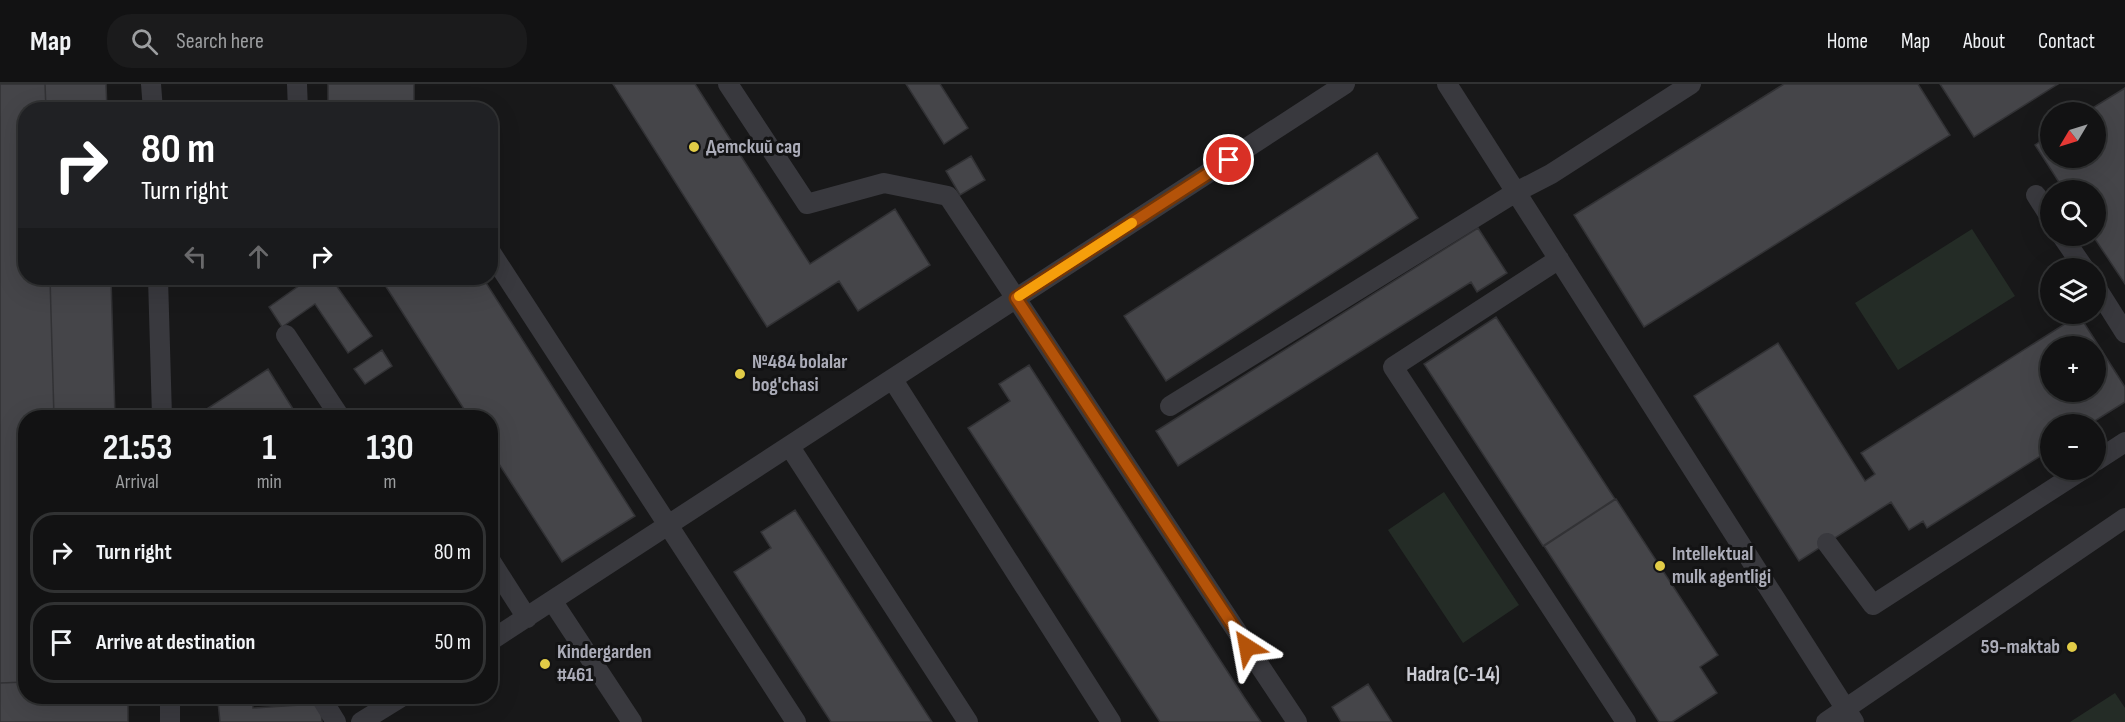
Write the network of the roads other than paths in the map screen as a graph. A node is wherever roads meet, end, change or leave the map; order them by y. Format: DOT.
graph roads {
  1 [pos="152,84"];
  2 [pos="297,84"];
  3 [pos="728,84"];
  4 [pos="1345,84"];
  5 [pos="1447,84"];
  6 [pos="1691,84"];
  7 [pos="153,102"];
  8 [pos="298,102"];
  9 [pos="1516,192"];
  10 [pos="2036,195"];
  11 [pos="2040,202"];
  12 [pos="1559,259"];
  13 [pos="498,263"];
  14 [pos="158,285"];
  15 [pos="1016,298"];
  16 [pos="2106,303"];
  17 [pos="2125,333"];
  18 [pos="286,335"];
  19 [pos="892,380"];
  20 [pos="321,388"];
  21 [pos="1170,406"];
  22 [pos="162,410"];
  23 [pos="335,410"];
  24 [pos="345,410"];
  25 [pos="2125,442"];
  26 [pos="790,447"];
  27 [pos="2106,454"];
  28 [pos="2067,480"];
  29 [pos="668,525"];
  30 [pos="2121,529"];
  31 [pos="1827,543"];
  32 [pos="498,573"];
  33 [pos="552,602"];
  34 [pos="527,618"];
  35 [pos="498,636"];
  36 [pos="170,704"];
  37 [pos="325,704"];
  38 [pos="390,704"];
  39 [pos="1850,716"];
  40 [pos="170,722"];
  41 [pos="336,722"];
  42 [pos="362,722"];
  43 [pos="632,722"];
  44 [pos="796,722"];
  45 [pos="968,722"];
  46 [pos="1111,722"];
  47 [pos="1297,722"];
  48 [pos="1626,722"];
  49 [pos="1826,722"];
  1 -- 7 [label="lane"];
  2 -- 8 [label="lane"];
  3 -- 15 [label="lane"];
  4 -- 15 [label="lane"];
  5 -- 9 [label="lane"];
  6 -- 9 [label="lane"];
  9 -- 12 [label="lane"];
  9 -- 21 [label="lane"];
  10 -- 11 [label="lane"];
  12 -- 39 [label="lane"];
  12 -- 48 [label="lane"];
  13 -- 29 [label="lane"];
  14 -- 22 [label="lane"];
  15 -- 19 [label="lane"];
  15 -- 47 [label="lane"];
  16 -- 17 [label="lane"];
  18 -- 20 [label="lane"];
  19 -- 26 [label="lane"];
  19 -- 46 [label="lane"];
  20 -- 23 [label="lane"];
  20 -- 24 [label="lane"];
  25 -- 27 [label="lane"];
  26 -- 29 [label="lane"];
  26 -- 45 [label="lane"];
  28 -- 31 [label="lane"];
  29 -- 33 [label="lane"];
  29 -- 44 [label="lane"];
  30 -- 39 [label="lane"];
  32 -- 34 [label="lane"];
  33 -- 34 [label="lane"];
  33 -- 43 [label="lane"];
  34 -- 35 [label="lane"];
  36 -- 40 [label="lane"];
  37 -- 41 [label="lane"];
  38 -- 42 [label="lane"];
  39 -- 49 [label="lane"];
}
